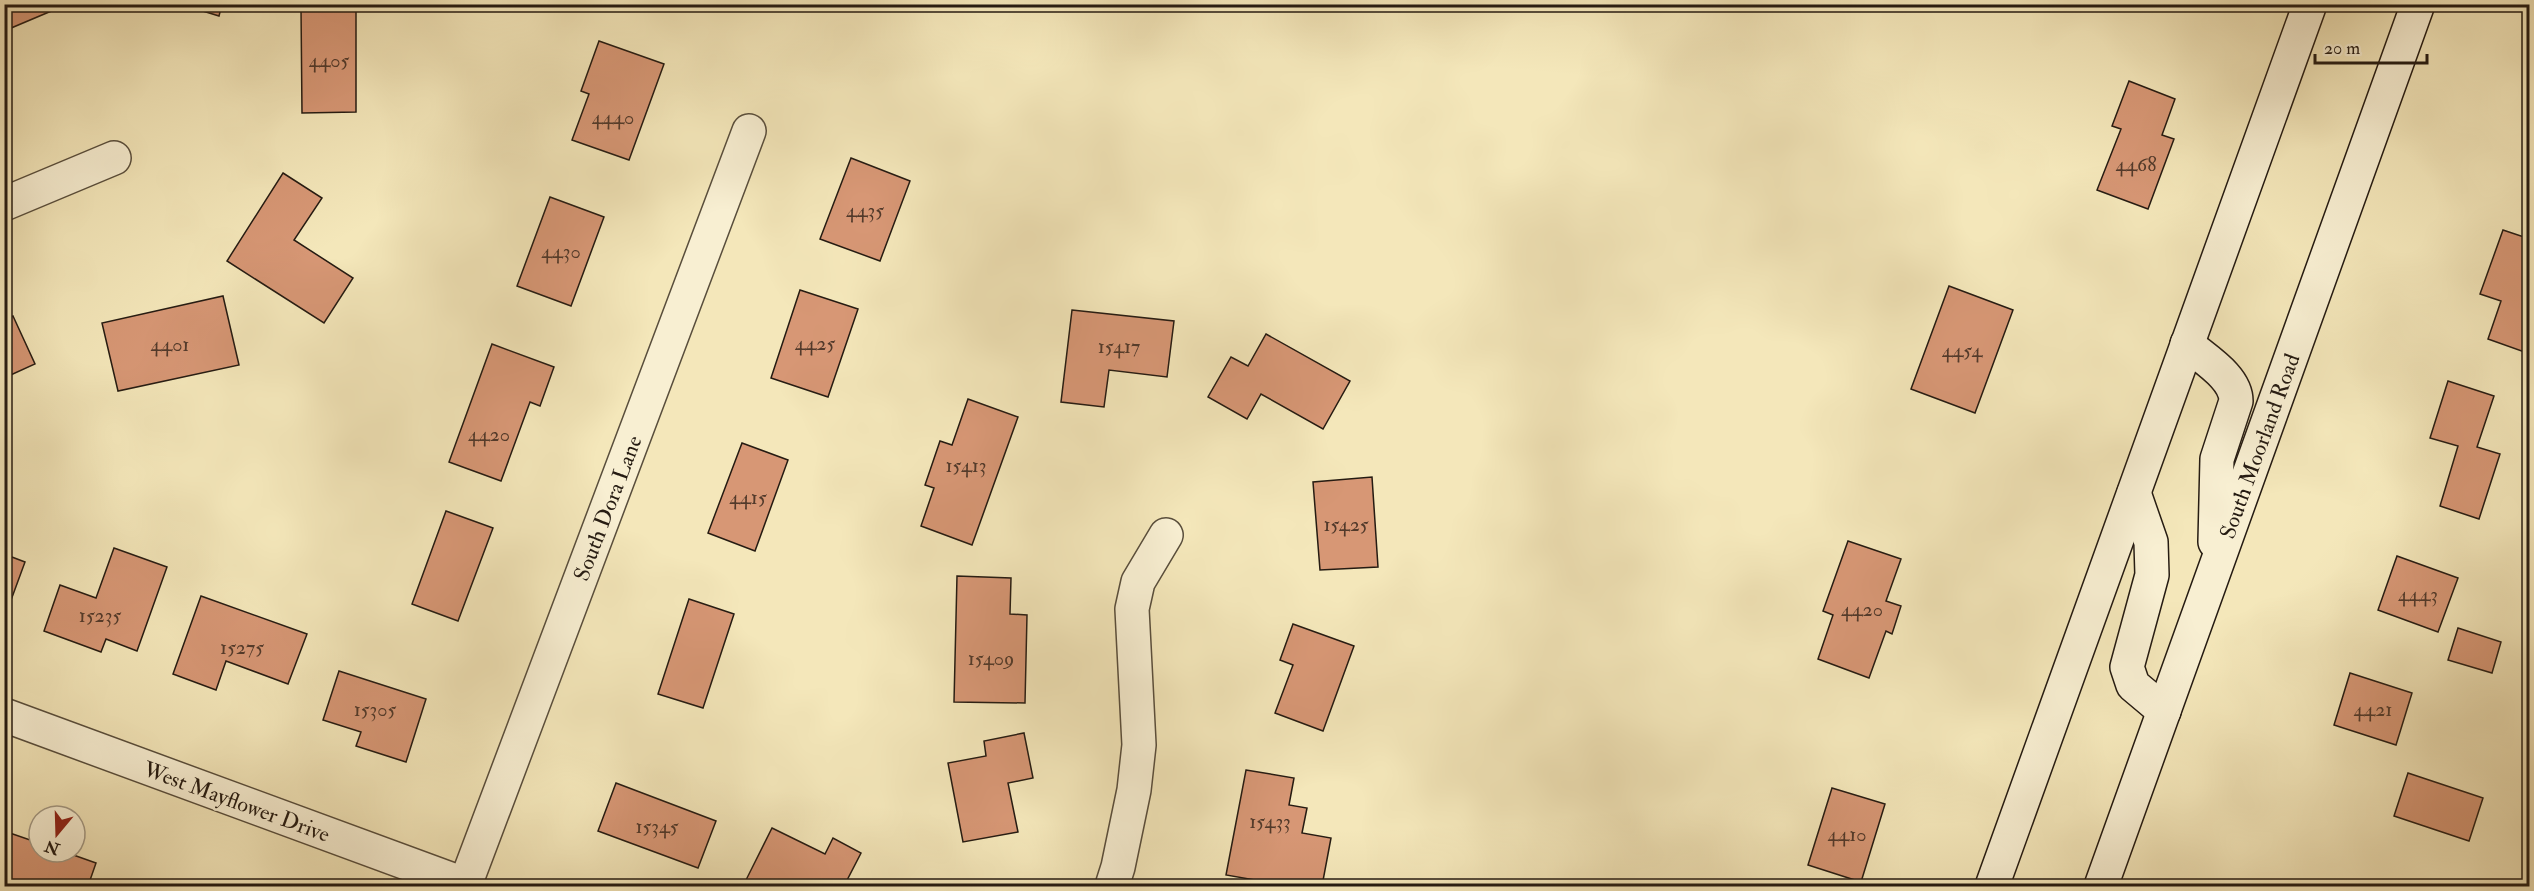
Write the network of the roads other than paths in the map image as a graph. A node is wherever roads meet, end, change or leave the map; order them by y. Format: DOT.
graph roads {
  1 [pos="2310,4"];
  2 [pos="2418,4"];
  3 [pos="749,131"];
  4 [pos="114,159"];
  5 [pos="4,204"];
  6 [pos="2187,344"];
  7 [pos="2134,493"];
  8 [pos="1166,535"];
  9 [pos="2214,571"];
  10 [pos="2164,711"];
  11 [pos="4,715"];
  12 [pos="467,886"];
  13 [pos="1112,886"];
  14 [pos="1992,886"];
  15 [pos="2100,886"];
  1 -- 6 [label="main road"];
  2 -- 9 [label="main road, South Moorland Road"];
  3 -- 12 [label="main road, South Dora Lane"];
  4 -- 5 [label="main road"];
  6 -- 7 [label="main road"];
  6 -- 9 [label="main road"];
  7 -- 10 [label="main road"];
  7 -- 14 [label="main road"];
  8 -- 13 [label="main road"];
  9 -- 10 [label="main road, South Moorland Road"];
  10 -- 15 [label="main road, South Moorland Road"];
  11 -- 12 [label="main road, West Mayflower Drive"];
}
